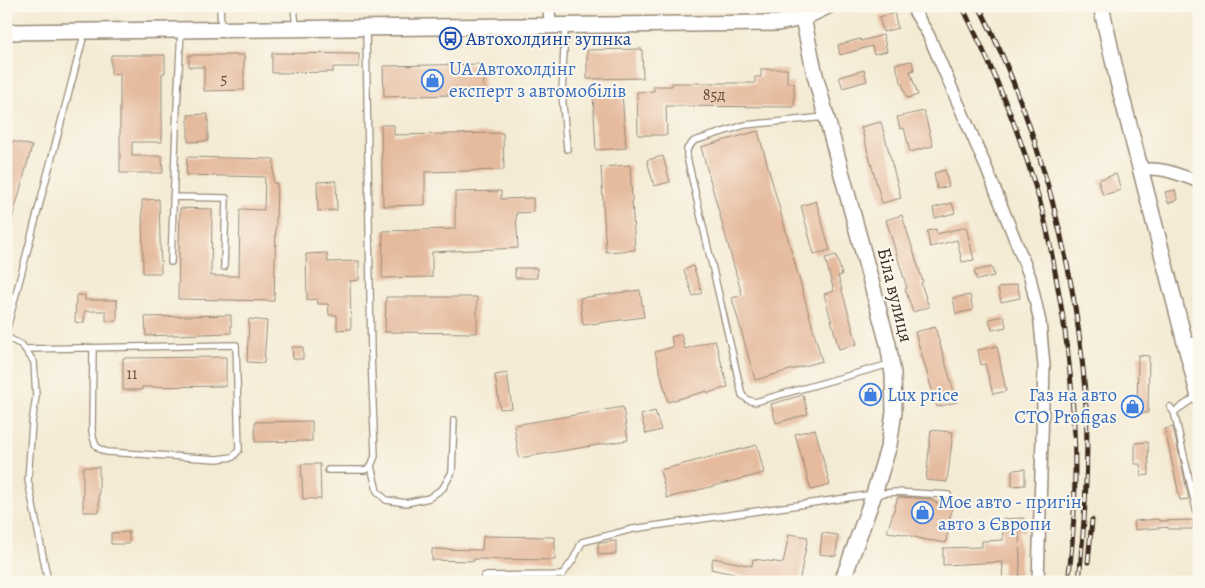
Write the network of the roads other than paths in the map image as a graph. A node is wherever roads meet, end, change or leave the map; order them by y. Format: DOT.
graph roads {
  1 [pos="220,6"];
  2 [pos="294,6"];
  3 [pos="549,6"];
  4 [pos="828,6"];
  5 [pos="911,6"];
  6 [pos="1101,6"];
  7 [pos="803,18"];
  8 [pos="558,26"];
  9 [pos="296,28"];
  10 [pos="366,28"];
  11 [pos="221,29"];
  12 [pos="181,30"];
  13 [pos="85,31"];
  14 [pos="6,32"];
  15 [pos="827,117"];
  16 [pos="567,149"];
  17 [pos="1141,170"];
  18 [pos="1199,182"];
  19 [pos="174,197"];
  20 [pos="171,262"];
  21 [pos="224,267"];
  22 [pos="6,332"];
  23 [pos="6,336"];
  24 [pos="1192,343"];
  25 [pos="93,348"];
  26 [pos="25,349"];
  27 [pos="891,363"];
  28 [pos="1199,396"];
  29 [pos="454,420"];
  30 [pos="372,466"];
  31 [pos="328,470"];
  32 [pos="874,494"];
  33 [pos="948,495"];
  34 [pos="1199,522"];
  35 [pos="484,576"];
  36 [pos="48,582"];
  37 [pos="842,582"];
  38 [pos="1038,582"];
  1 -- 11 [label="lane"];
  2 -- 9 [label="lane"];
  3 -- 8 [label="street"];
  4 -- 7 [label="main road"];
  5 -- 38 [label="street"];
  6 -- 17 [label="main road"];
  7 -- 8 [label="main road"];
  7 -- 15 [label="main road, Біла вулиця"];
  8 -- 10 [label="main road"];
  8 -- 16 [label="lane"];
  9 -- 10 [label="main road"];
  9 -- 11 [label="main road"];
  10 -- 30 [label="lane"];
  11 -- 12 [label="main road"];
  12 -- 13 [label="main road"];
  12 -- 19 [label="lane"];
  13 -- 14 [label="main road"];
  13 -- 22 [label="lane"];
  15 -- 27 [label="main road, Біла вулиця"];
  15 -- 27 [label="lane"];
  17 -- 18 [label="street"];
  17 -- 24 [label="main road"];
  19 -- 20 [label="lane"];
  19 -- 21 [label="lane"];
  23 -- 26 [label="lane"];
  24 -- 28 [label="main road"];
  25 -- 25 [label="lane"];
  25 -- 26 [label="lane"];
  26 -- 36 [label="lane"];
  27 -- 32 [label="main road, Біла вулиця"];
  28 -- 34 [label="lane"];
  29 -- 30 [label="lane"];
  30 -- 31 [label="lane"];
  32 -- 33 [label="lane"];
  32 -- 35 [label="lane"];
  32 -- 37 [label="main road, Біла вулиця"];
}
